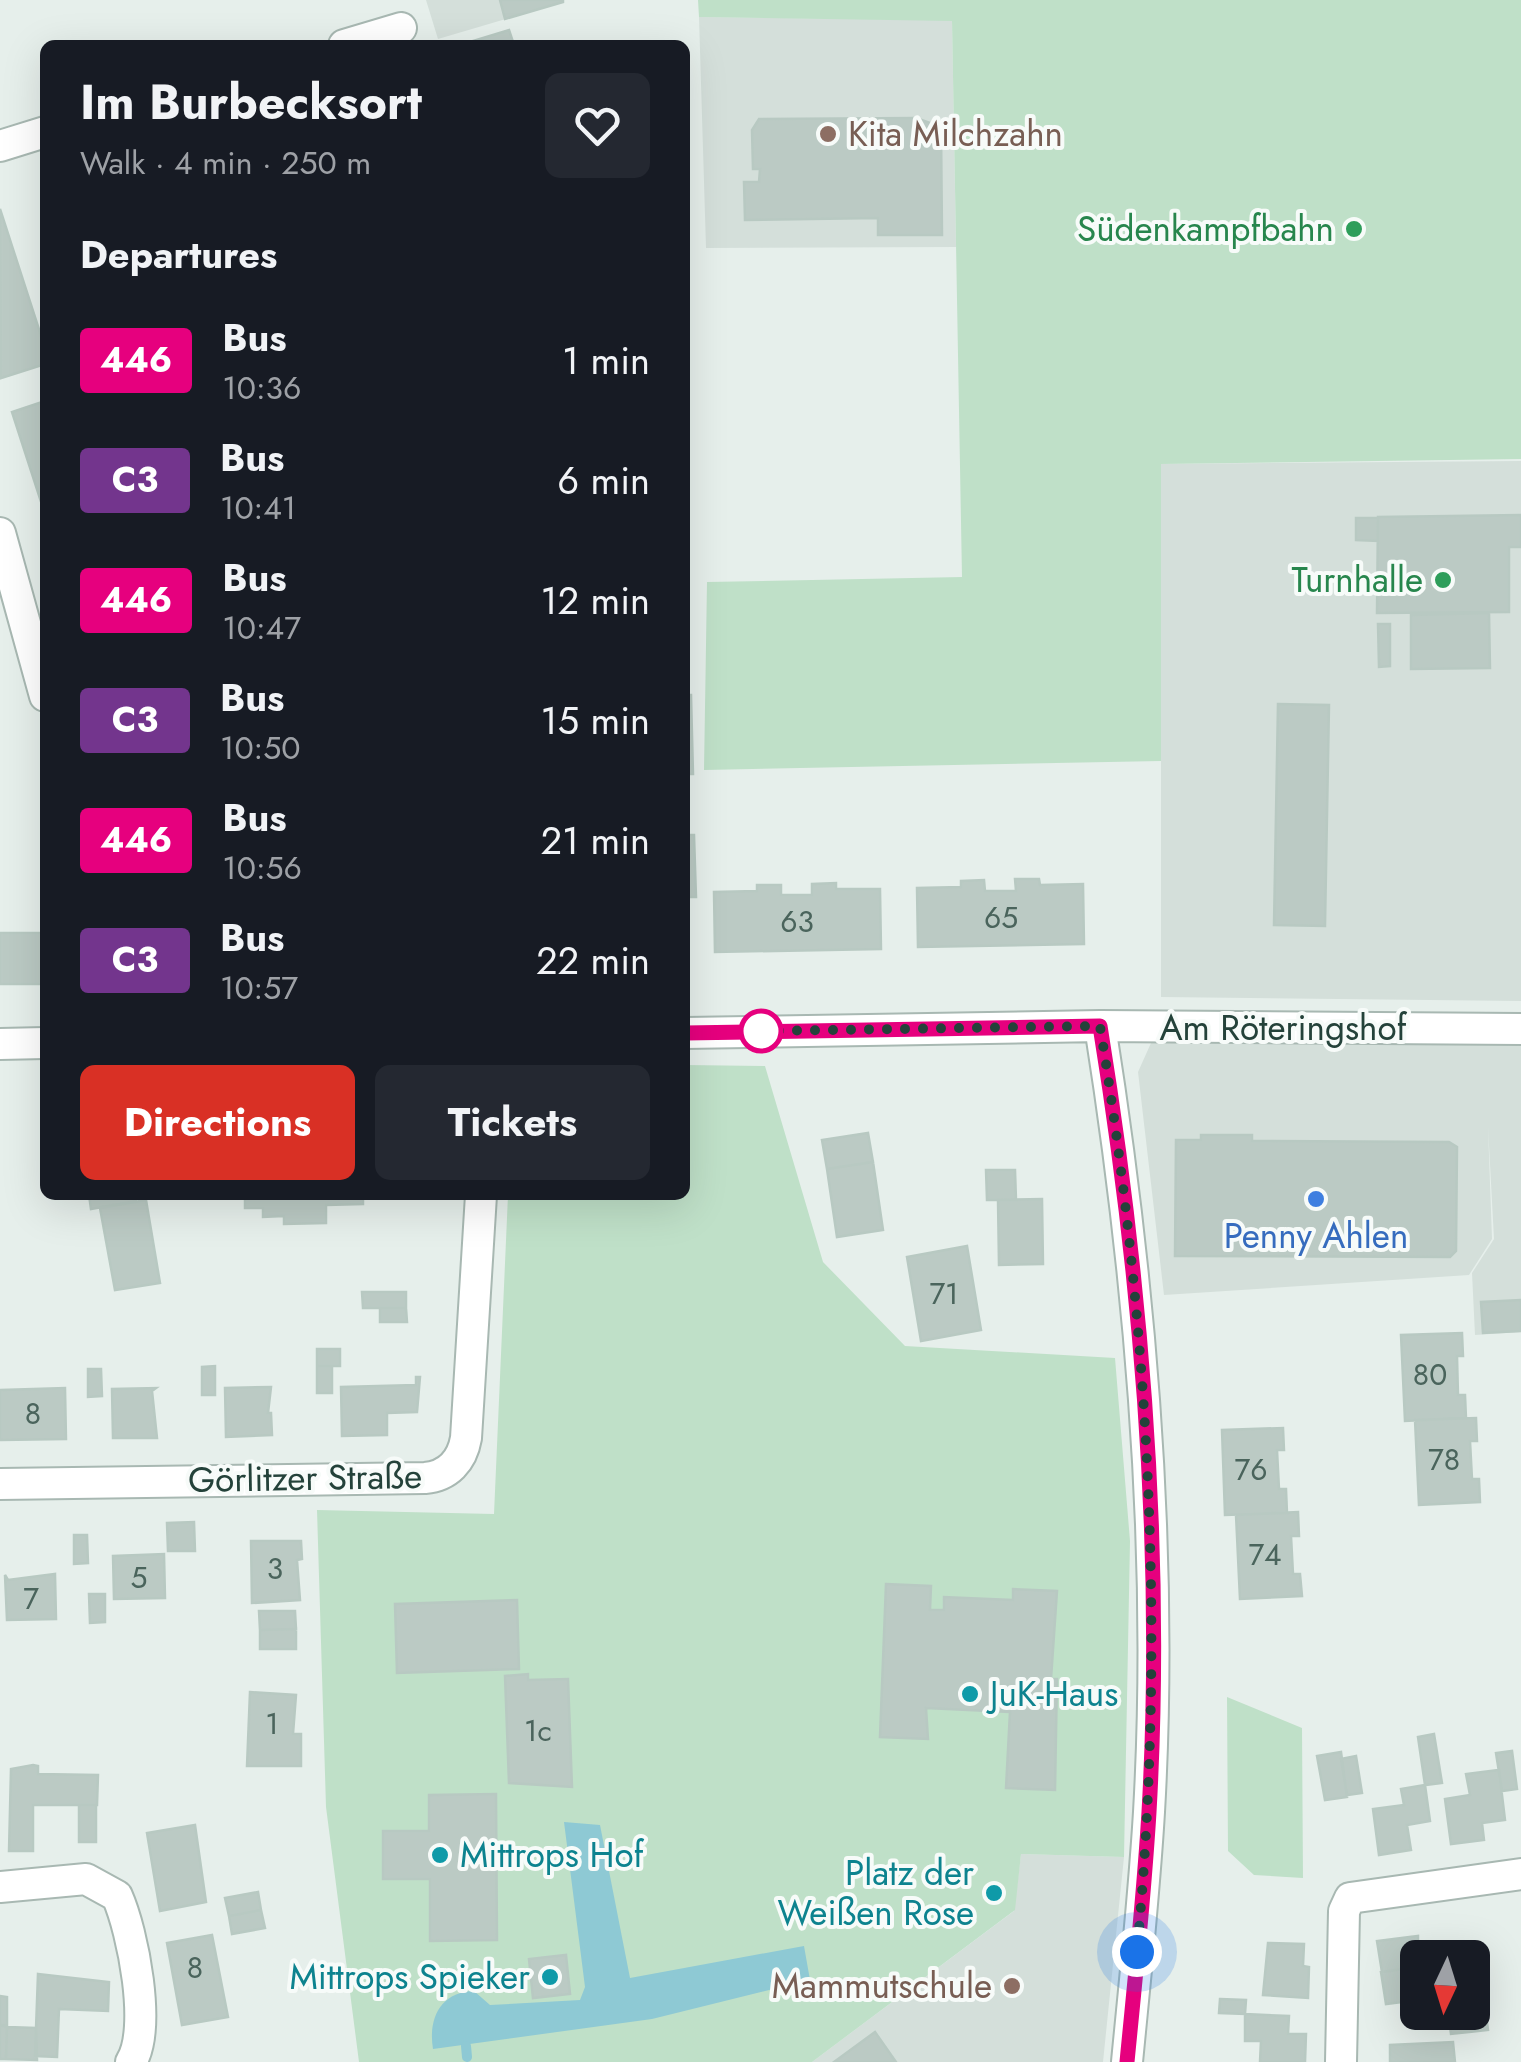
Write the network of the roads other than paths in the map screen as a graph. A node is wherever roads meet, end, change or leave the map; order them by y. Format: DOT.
graph roads {
  1 [pos="400,24"];
  2 [pos="357,40"];
  3 [pos="40,134"];
  4 [pos="0,146"];
  5 [pos="0,533"];
  6 [pos="40,678"];
  7 [pos="1100,1026"];
  8 [pos="1521,1030"];
  9 [pos="690,1033"];
  10 [pos="40,1043"];
  11 [pos="0,1044"];
  12 [pos="481,1200"];
  13 [pos="0,1484"];
  14 [pos="1521,1874"];
  15 [pos="0,1887"];
  16 [pos="130,2062"];
  17 [pos="1127,2062"];
  18 [pos="1341,2062"];
  1 -- 2 [label="street"];
  3 -- 4 [label="street"];
  5 -- 6 [label="street"];
  7 -- 8 [label="street, Am Röteringshof"];
  7 -- 9 [label="street, Am Röteringshof"];
  7 -- 17 [label="street"];
  10 -- 11 [label="street"];
  12 -- 13 [label="street, Görlitzer Straße"];
  14 -- 18 [label="street"];
  15 -- 16 [label="street"];
}
